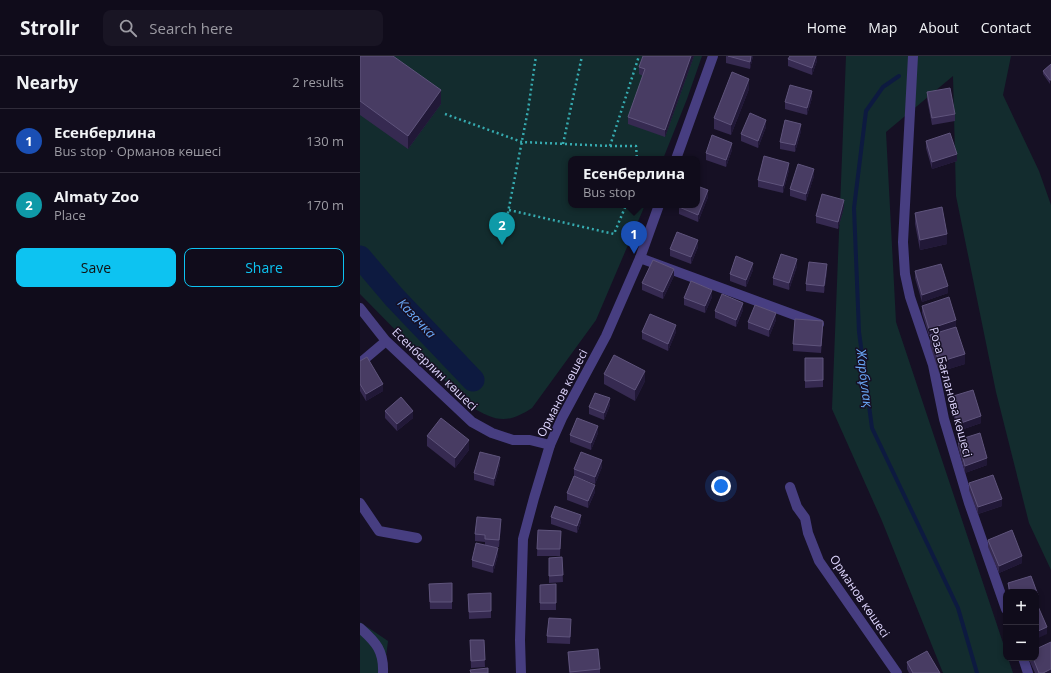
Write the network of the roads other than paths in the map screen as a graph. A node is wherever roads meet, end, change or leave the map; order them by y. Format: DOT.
graph roads {
  1 [pos="713,56"];
  2 [pos="913,56"];
  3 [pos="677,156"];
  4 [pos="658,208"];
  5 [pos="640,258"];
  6 [pos="360,308"];
  7 [pos="819,324"];
  8 [pos="386,341"];
  9 [pos="360,362"];
  10 [pos="550,445"];
  11 [pos="790,487"];
  12 [pos="360,503"];
  13 [pos="418,538"];
  14 [pos="1003,600"];
  15 [pos="360,628"];
  16 [pos="1024,661"];
  17 [pos="383,673"];
  18 [pos="521,673"];
  19 [pos="897,673"];
  20 [pos="1028,673"];
  1 -- 3 [label="street"];
  2 -- 14 [label="street, Роза Бағланова көшесі"];
  4 -- 5 [label="street, Орманов көшесі"];
  5 -- 7 [label="street"];
  5 -- 10 [label="street, Орманов көшесі"];
  6 -- 8 [label="street, Есенберлин көшесі"];
  8 -- 9 [label="street"];
  8 -- 10 [label="street, Есенберлин көшесі"];
  10 -- 18 [label="street, Орманов көшесі"];
  11 -- 19 [label="street, Орманов көшесі"];
  12 -- 13 [label="street"];
  15 -- 17 [label="street"];
  16 -- 20 [label="street"];
}
